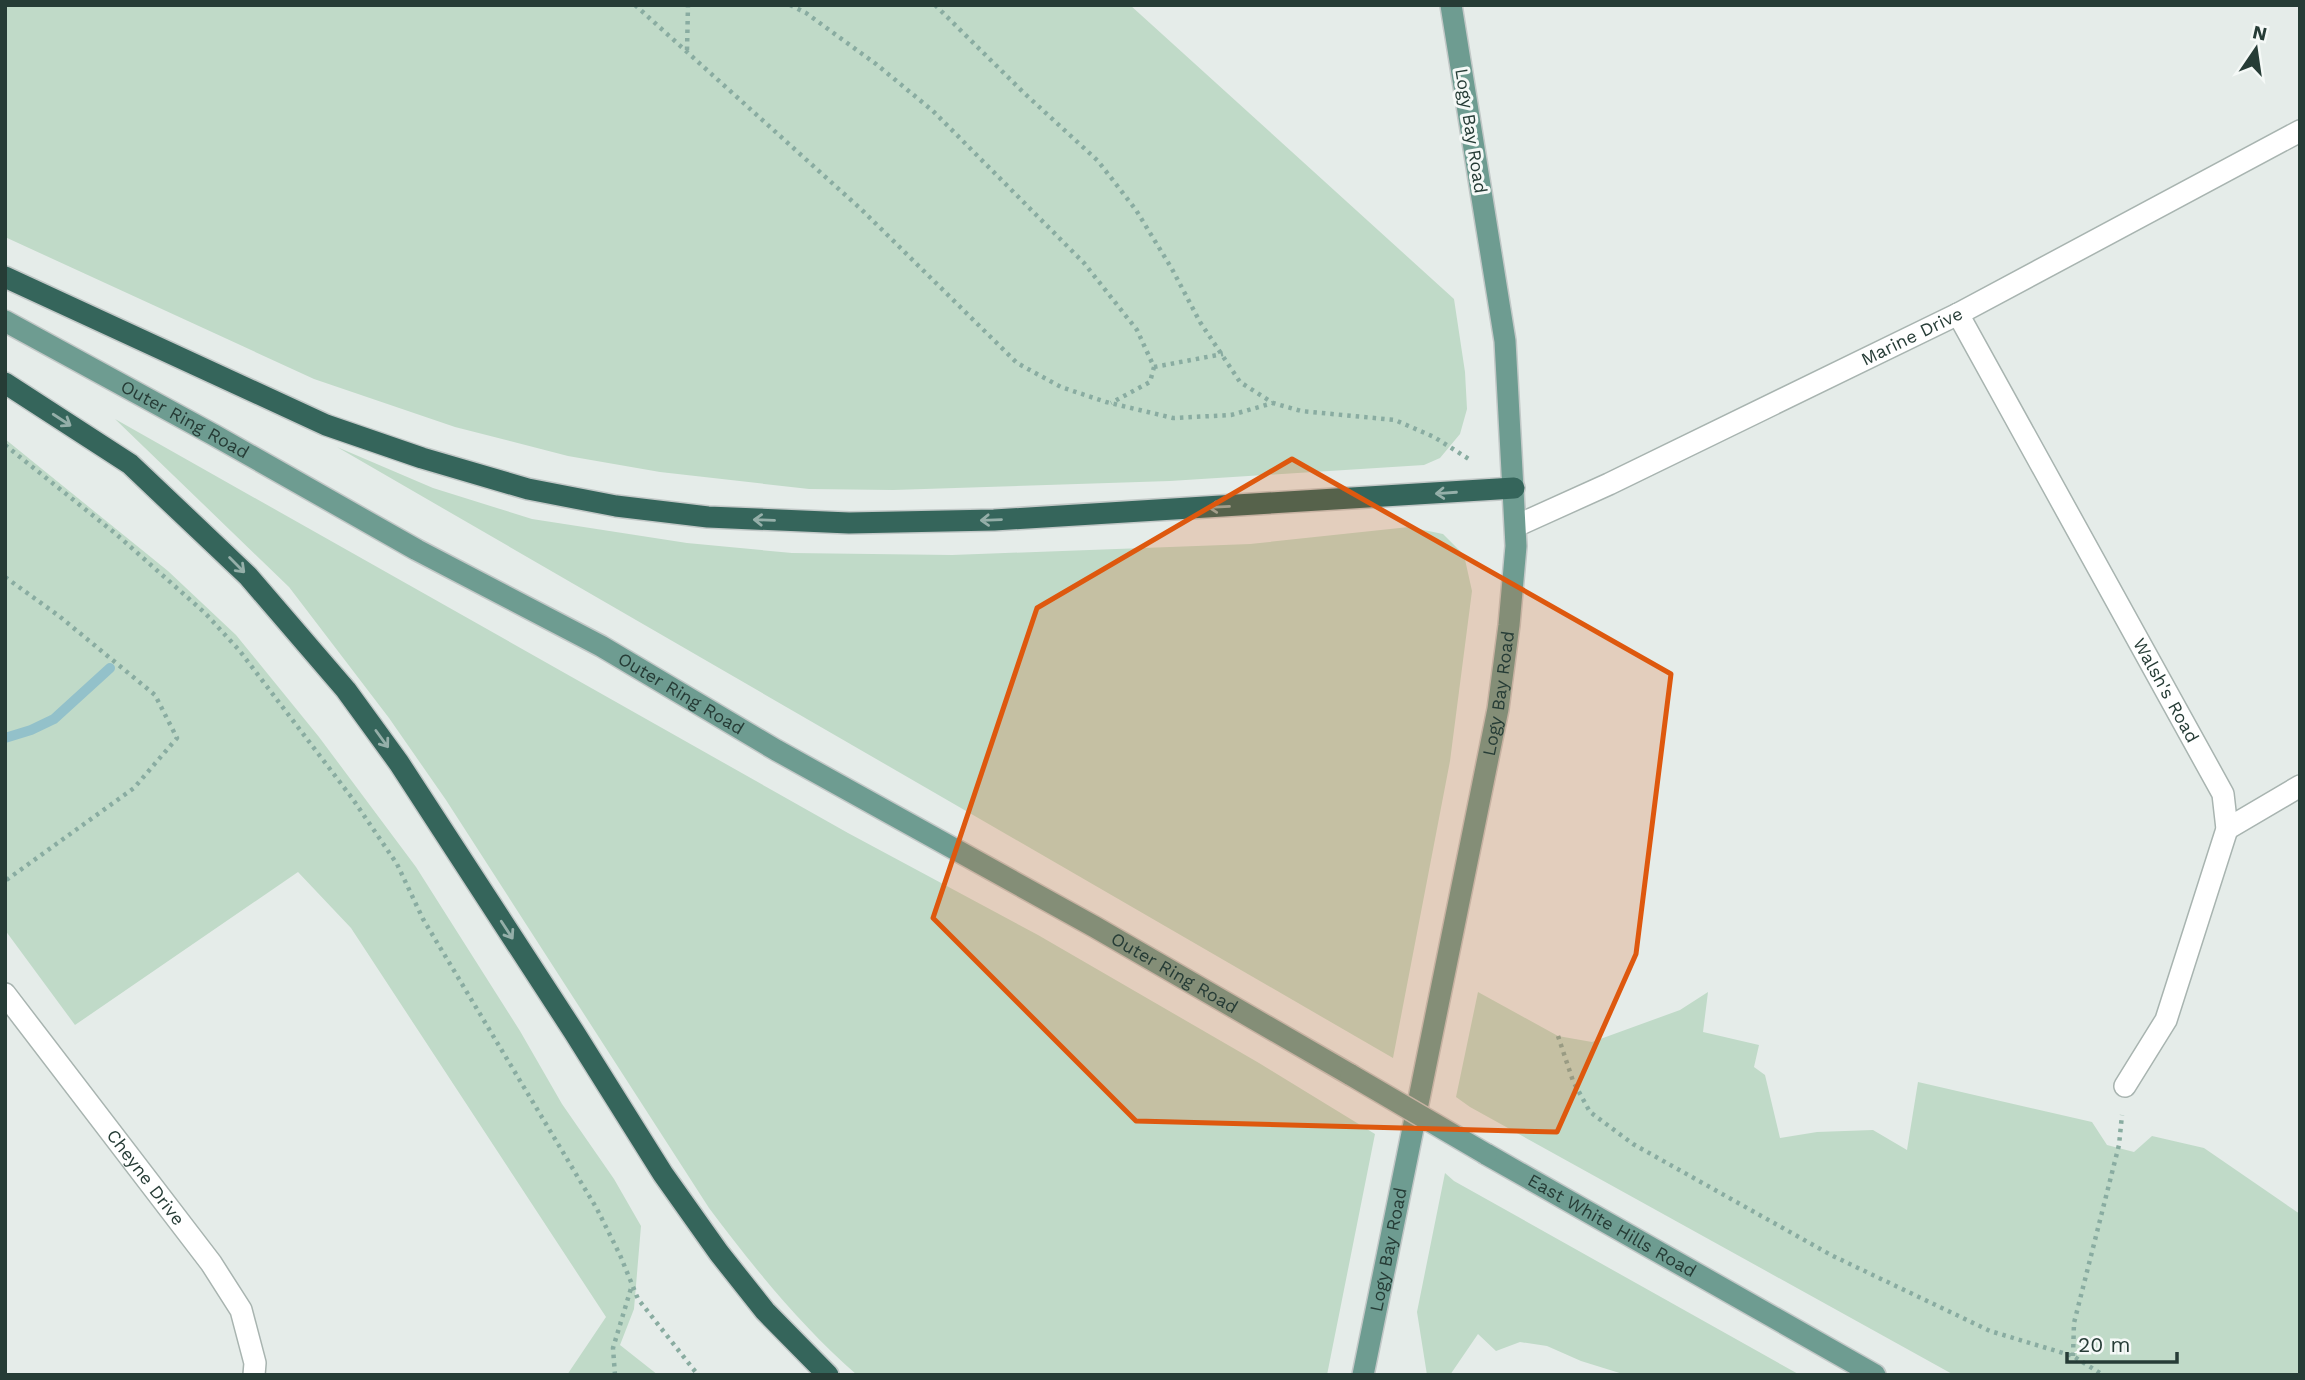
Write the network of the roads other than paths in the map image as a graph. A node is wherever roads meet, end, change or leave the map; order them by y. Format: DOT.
graph roads {
  1 [pos="1451,5"];
  2 [pos="2300,131"];
  3 [pos="5,276"];
  4 [pos="1958,314"];
  5 [pos="5,321"];
  6 [pos="5,383"];
  7 [pos="1514,488"];
  8 [pos="1516,526"];
  9 [pos="2300,786"];
  10 [pos="2227,829"];
  11 [pos="9,1009"];
  12 [pos="1351,1075"];
  13 [pos="2125,1086"];
  14 [pos="254,1375"];
  15 [pos="828,1375"];
  16 [pos="1363,1375"];
  17 [pos="1875,1375"];
  1 -- 7 [label="main road, Logy Bay Road"];
  2 -- 4 [label="street, Marine Drive"];
  7 -- 3 [label="highway, one-way"];
  4 -- 8 [label="street, Marine Drive"];
  4 -- 10 [label="street, Walsh's Road"];
  5 -- 12 [label="main road, Outer Ring Road"];
  6 -- 15 [label="highway, one-way"];
  7 -- 8 [label="main road, Logy Bay Road"];
  8 -- 16 [label="main road, Logy Bay Road"];
  9 -- 10 [label="street"];
  10 -- 13 [label="street, Walsh's Road"];
  11 -- 14 [label="street, Cheyne Drive"];
  12 -- 17 [label="main road, East White Hills Road, bridge"];
}
